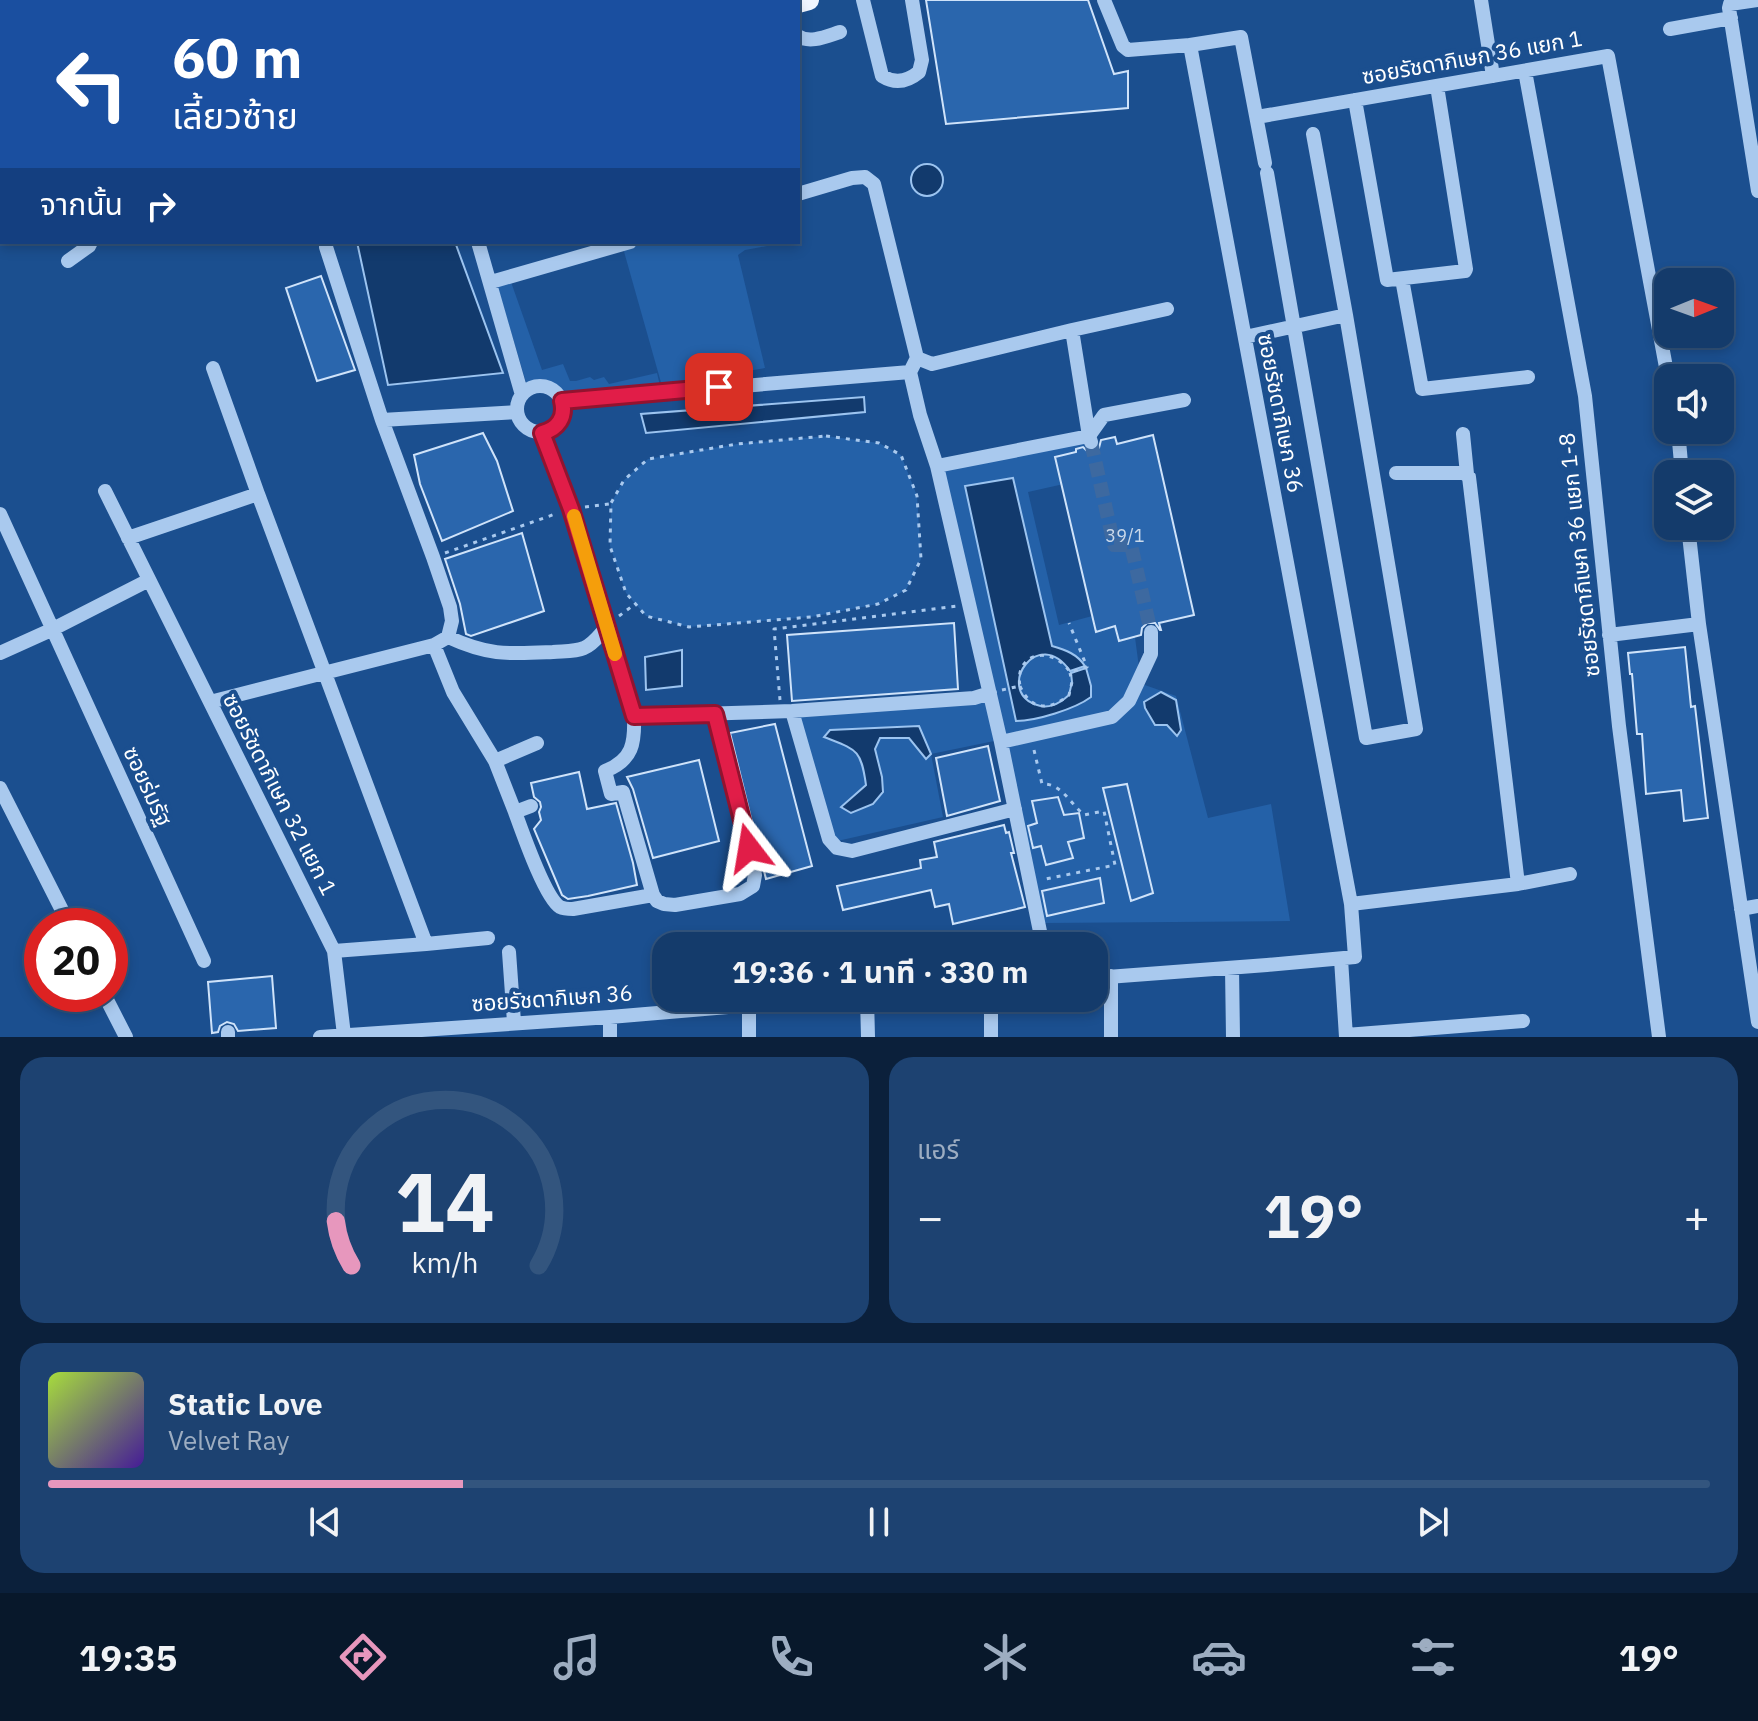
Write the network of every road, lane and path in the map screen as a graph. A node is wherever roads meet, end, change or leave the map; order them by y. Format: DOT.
graph roads {
  1 [pos="863,0"];
  2 [pos="912,0"];
  3 [pos="1104,0"];
  4 [pos="1481,0"];
  5 [pos="1758,0"];
  6 [pos="1731,18"];
  7 [pos="1670,29"];
  8 [pos="840,32"];
  9 [pos="800,38"];
  10 [pos="1190,45"];
  11 [pos="1525,71"];
  12 [pos="1493,76"];
  13 [pos="1437,86"];
  14 [pos="1355,100"];
  15 [pos="1257,117"];
  16 [pos="1313,134"];
  17 [pos="1758,191"];
  18 [pos="800,193"];
  19 [pos="90,244"];
  20 [pos="479,244"];
  21 [pos="623,244"];
  22 [pos="326,247"];
  23 [pos="68,261"];
  24 [pos="1402,279"];
  25 [pos="491,282"];
  26 [pos="1167,309"];
  27 [pos="1346,315"];
  28 [pos="1295,327"];
  29 [pos="1072,330"];
  30 [pos="1245,337"];
  31 [pos="1665,364"];
  32 [pos="914,365"];
  33 [pos="213,368"];
  34 [pos="1528,377"];
  35 [pos="522,395"];
  36 [pos="1184,400"];
  37 [pos="562,401"];
  38 [pos="517,412"];
  39 [pos="382,420"];
  40 [pos="542,433"];
  41 [pos="1463,434"];
  42 [pos="1090,439"];
  43 [pos="937,466"];
  44 [pos="1396,473"];
  45 [pos="1467,474"];
  46 [pos="105,491"];
  47 [pos="258,494"];
  48 [pos="611,503"];
  49 [pos="571,509"];
  50 [pos="0,514"];
  51 [pos="128,538"];
  52 [pos="1690,540"];
  53 [pos="433,557"];
  54 [pos="149,580"];
  55 [pos="635,604"];
  56 [pos="969,605"];
  57 [pos="1069,623"];
  58 [pos="1699,624"];
  59 [pos="607,627"];
  60 [pos="51,630"];
  61 [pos="1151,632"];
  62 [pos="1609,635"];
  63 [pos="448,637"];
  64 [pos="432,645"];
  65 [pos="0,653"];
  66 [pos="325,672"];
  67 [pos="1070,672"];
  68 [pos="1020,686"];
  69 [pos="990,693"];
  70 [pos="210,702"];
  71 [pos="787,711"];
  72 [pos="715,714"];
  73 [pos="634,716"];
  74 [pos="1031,735"];
  75 [pos="1001,742"];
  76 [pos="537,743"];
  77 [pos="495,761"];
  78 [pos="0,788"];
  79 [pos="531,806"];
  80 [pos="1015,809"];
  81 [pos="515,812"];
  82 [pos="1570,874"];
  83 [pos="1030,882"];
  84 [pos="1518,884"];
  85 [pos="653,895"];
  86 [pos="1351,904"];
  87 [pos="1758,906"];
  88 [pos="61,908"];
  89 [pos="1741,909"];
  90 [pos="1040,932"];
  91 [pos="488,938"];
  92 [pos="426,944"];
  93 [pos="334,951"];
  94 [pos="509,952"];
  95 [pos="1348,958"];
  96 [pos="204,961"];
  97 [pos="1232,968"];
  98 [pos="1108,976"];
  99 [pos="1111,976"];
  100 [pos="113,1012"];
  101 [pos="663,1012"];
  102 [pos="749,1012"];
  103 [pos="867,1012"];
  104 [pos="991,1012"];
  105 [pos="610,1017"];
  106 [pos="1523,1021"];
  107 [pos="514,1022"];
  108 [pos="1758,1022"];
  109 [pos="496,1030"];
  110 [pos="381,1034"];
  111 [pos="344,1035"];
  112 [pos="1346,1036"];
  113 [pos="126,1037"];
  114 [pos="320,1037"];
  115 [pos="610,1037"];
  116 [pos="749,1037"];
  117 [pos="868,1037"];
  118 [pos="991,1037"];
  119 [pos="1111,1037"];
  120 [pos="1233,1037"];
  121 [pos="1659,1037"];
  1 -- 2 [label="street"];
  3 -- 10 [label="street"];
  4 -- 12 [label="street"];
  5 -- 6 [label="street"];
  6 -- 7 [label="street"];
  6 -- 17 [label="street"];
  8 -- 9 [label="street"];
  10 -- 15 [label="street"];
  10 -- 30 [label="street, ซอยรัชดาภิเษก 36"];
  11 -- 12 [label="street, ซอยรัชดาภิเษก 36 แยก 1"];
  11 -- 31 [label="street, ซอยรัชดาภิเษก 36 แยก 1"];
  11 -- 62 [label="street, ซอยรัชดาภิเษก 36 แยก 1-8"];
  12 -- 13 [label="street, ซอยรัชดาภิเษก 36 แยก 1"];
  13 -- 14 [label="street, ซอยรัชดาภิเษก 36 แยก 1"];
  13 -- 24 [label="street"];
  14 -- 15 [label="street, ซอยรัชดาภิเษก 36 แยก 1"];
  14 -- 24 [label="street"];
  15 -- 28 [label="street"];
  16 -- 27 [label="street"];
  18 -- 32 [label="street"];
  19 -- 23 [label="street"];
  20 -- 25 [label="street"];
  21 -- 25 [label="street"];
  22 -- 39 [label="street"];
  24 -- 34 [label="street"];
  25 -- 35 [label="street"];
  26 -- 29 [label="street"];
  27 -- 28 [label="street"];
  27 -- 28 [label="street"];
  28 -- 30 [label="street"];
  29 -- 32 [label="street"];
  29 -- 42 [label="street"];
  30 -- 86 [label="street, ซอยรัชดาภิเษก 36"];
  32 -- 37 [label="street"];
  32 -- 43 [label="street"];
  33 -- 47 [label="street"];
  35 -- 37 [label="street"];
  35 -- 38 [label="street"];
  36 -- 42 [label="street"];
  37 -- 40 [label="street"];
  38 -- 39 [label="street"];
  38 -- 40 [label="street"];
  39 -- 53 [label="street"];
  40 -- 49 [label="street"];
  41 -- 45 [label="street"];
  42 -- 43 [label="street"];
  43 -- 56 [label="street"];
  44 -- 45 [label="street"];
  45 -- 84 [label="street"];
  46 -- 51 [label="street, ซอยรัชดาภิเษก 32 แยก 1"];
  47 -- 51 [label="street"];
  47 -- 66 [label="street"];
  48 -- 49 [label="path"];
  48 -- 55 [label="path"];
  48 -- 55 [label="path"];
  49 -- 53 [label="path"];
  49 -- 59 [label="street"];
  50 -- 60 [label="street, ซอยร่มรัฐ"];
  51 -- 54 [label="street, ซอยรัชดาภิเษก 32 แยก 1"];
  52 -- 58 [label="street"];
  53 -- 63 [label="street"];
  54 -- 60 [label="street"];
  54 -- 70 [label="street, ซอยรัชดาภิเษก 32 แยก 1"];
  55 -- 59 [label="path"];
  56 -- 69 [label="street"];
  56 -- 71 [label="path"];
  57 -- 67 [label="path"];
  58 -- 62 [label="street"];
  58 -- 89 [label="street"];
  59 -- 63 [label="street"];
  59 -- 73 [label="street"];
  60 -- 65 [label="street"];
  60 -- 96 [label="street, ซอยร่มรัฐ"];
  61 -- 74 [label="street"];
  62 -- 121 [label="street, ซอยรัชดาภิเษก 36 แยก 1-8"];
  63 -- 64 [label="street"];
  64 -- 66 [label="street"];
  64 -- 77 [label="street"];
  66 -- 70 [label="street"];
  66 -- 92 [label="street"];
  67 -- 68 [label="path"];
  67 -- 68 [label="path"];
  68 -- 69 [label="path"];
  69 -- 71 [label="street"];
  69 -- 75 [label="street"];
  70 -- 93 [label="street, ซอยรัชดาภิเษก 32 แยก 1"];
  71 -- 72 [label="street"];
  71 -- 80 [label="street"];
  72 -- 73 [label="street"];
  72 -- 85 [label="street"];
  73 -- 85 [label="street"];
  74 -- 75 [label="street"];
  74 -- 83 [label="path"];
  75 -- 80 [label="street"];
  76 -- 77 [label="street"];
  77 -- 81 [label="street"];
  78 -- 88 [label="street"];
  79 -- 81 [label="street"];
  80 -- 83 [label="street"];
  81 -- 85 [label="street"];
  82 -- 84 [label="street"];
  83 -- 90 [label="street"];
  84 -- 86 [label="street"];
  86 -- 95 [label="street, ซอยรัชดาภิเษก 36"];
  87 -- 89 [label="street"];
  89 -- 108 [label="street"];
  91 -- 92 [label="street"];
  92 -- 93 [label="street"];
  93 -- 111 [label="street, ซอยรัชดาภิเษก 32 แยก 1"];
  94 -- 107 [label="street"];
  95 -- 97 [label="street"];
  95 -- 112 [label="street, ซอยรัชดาภิเษก 36"];
  97 -- 99 [label="street"];
  97 -- 120 [label="street"];
  98 -- 99 [label="street"];
  99 -- 119 [label="street"];
  100 -- 113 [label="street"];
  101 -- 105 [label="street, ซอยรัชดาภิเษก 36"];
  102 -- 116 [label="street"];
  103 -- 117 [label="street"];
  104 -- 118 [label="street"];
  105 -- 107 [label="street, ซอยรัชดาภิเษก 36"];
  105 -- 115 [label="street"];
  106 -- 112 [label="street"];
  107 -- 109 [label="street, ซอยรัชดาภิเษก 36"];
  109 -- 110 [label="street, ซอยรัชดาภิเษก 36"];
  110 -- 111 [label="street, ซอยรัชดาภิเษก 36"];
  111 -- 114 [label="street, ซอยรัชดาภิเษก 36"];
}
